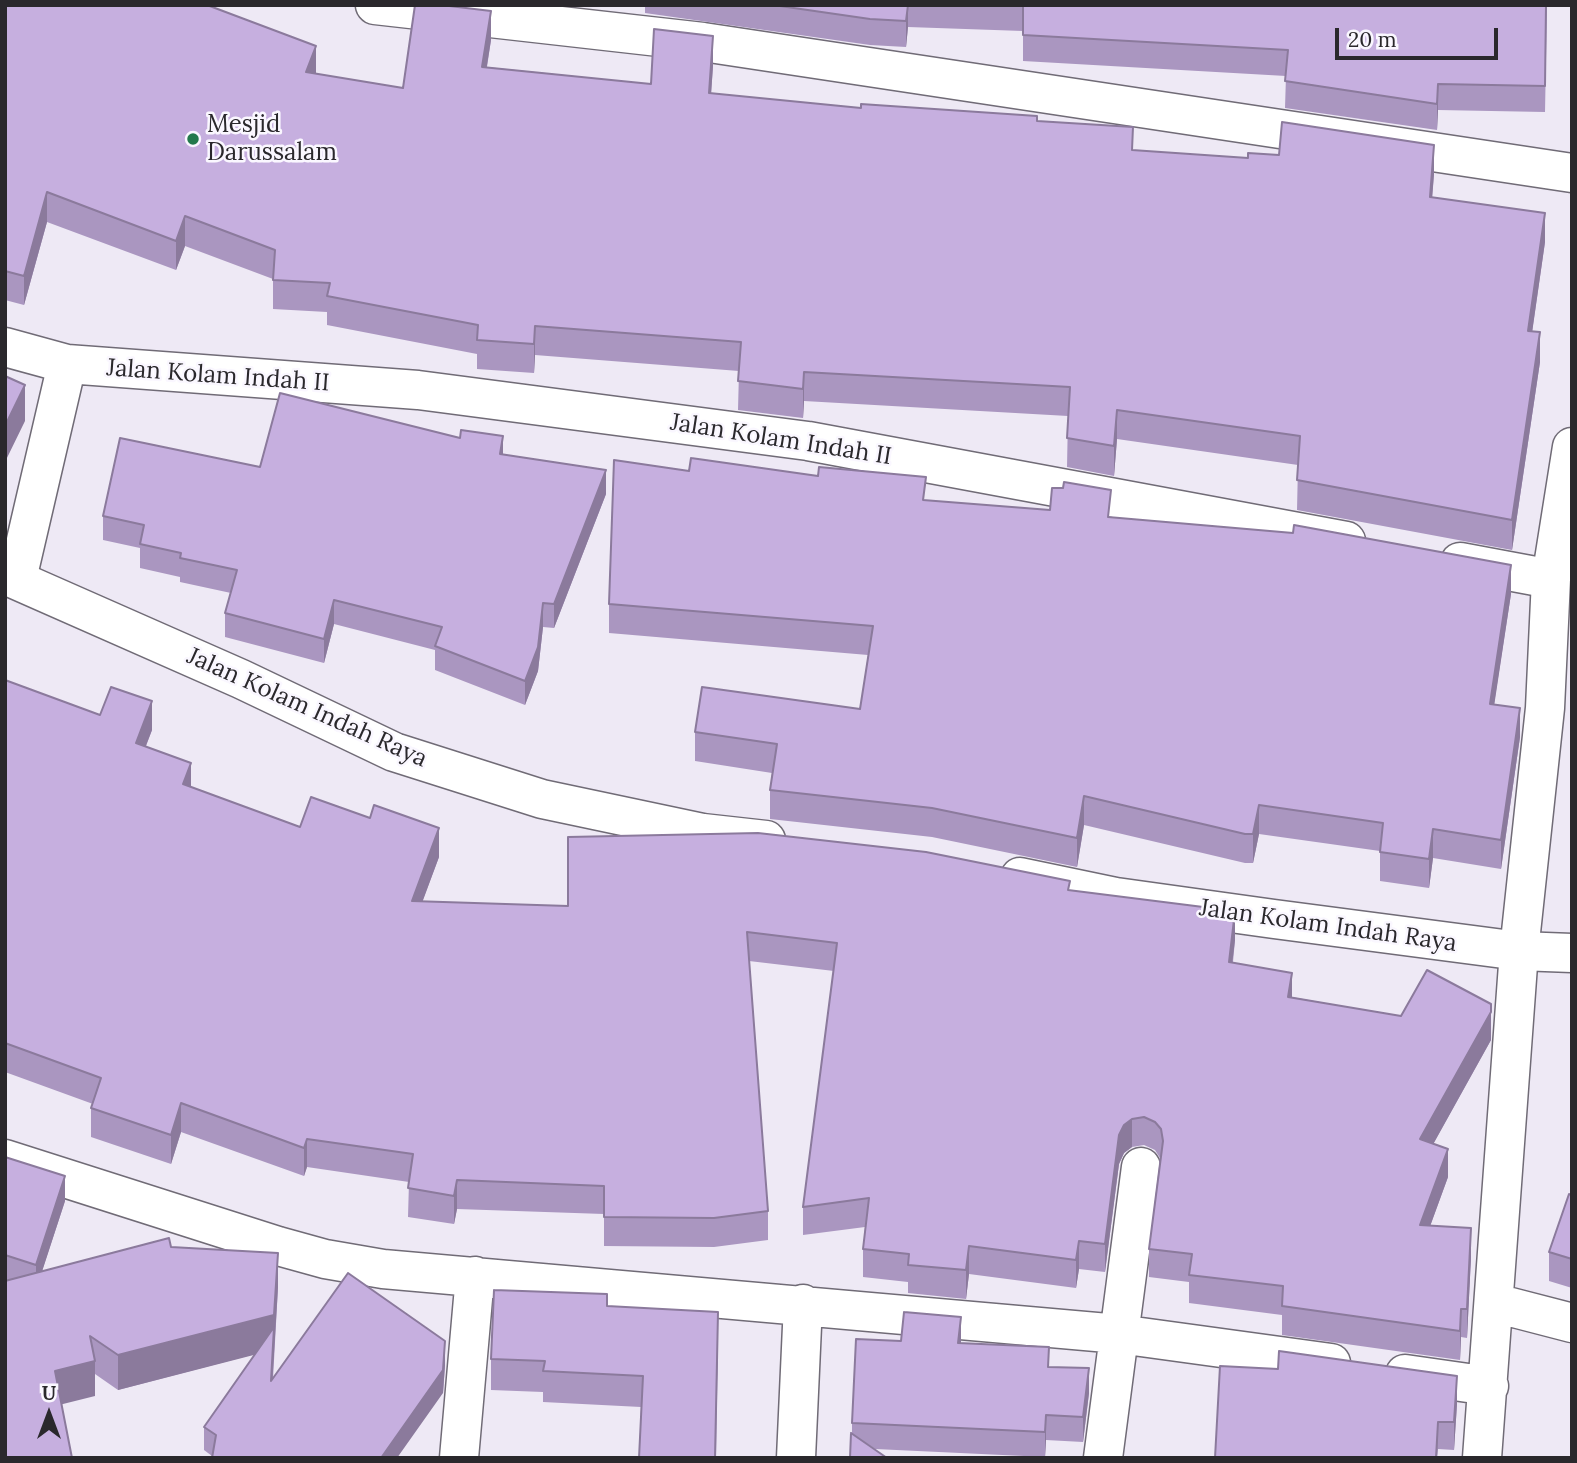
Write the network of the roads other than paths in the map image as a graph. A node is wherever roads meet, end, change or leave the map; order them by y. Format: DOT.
graph roads {
  1 [pos="375,5"];
  2 [pos="1572,173"];
  3 [pos="5,347"];
  4 [pos="67,364"];
  5 [pos="1572,447"];
  6 [pos="1386,548"];
  7 [pos="1427,556"];
  8 [pos="11,577"];
  9 [pos="1551,579"];
  10 [pos="796,843"];
  11 [pos="982,870"];
  12 [pos="1519,951"];
  13 [pos="1572,953"];
  14 [pos="5,1159"];
  15 [pos="1141,1167"];
  16 [pos="475,1276"];
  17 [pos="1495,1303"];
  18 [pos="803,1304"];
  19 [pos="1572,1323"];
  20 [pos="1119,1334"];
  21 [pos="1489,1386"];
  22 [pos="458,1458"];
  23 [pos="796,1458"];
  24 [pos="1103,1458"];
  25 [pos="1482,1458"];
  1 -- 2 [label="street"];
  3 -- 4 [label="street, Jalan Kolam Indah II"];
  4 -- 6 [label="street, Jalan Kolam Indah II"];
  4 -- 8 [label="street"];
  5 -- 9 [label="street"];
  7 -- 9 [label="street"];
  8 -- 10 [label="street, Jalan Kolam Indah Raya"];
  9 -- 12 [label="street"];
  11 -- 12 [label="street, Jalan Kolam Indah Raya"];
  12 -- 13 [label="street, Jalan Kolam Indah Raya"];
  12 -- 17 [label="street"];
  14 -- 16 [label="street"];
  15 -- 20 [label="street"];
  16 -- 18 [label="street"];
  16 -- 22 [label="street"];
  17 -- 19 [label="street"];
  17 -- 21 [label="street"];
  18 -- 20 [label="street"];
  18 -- 23 [label="street"];
  20 -- 21 [label="street"];
  20 -- 24 [label="street"];
  21 -- 25 [label="street"];
}
